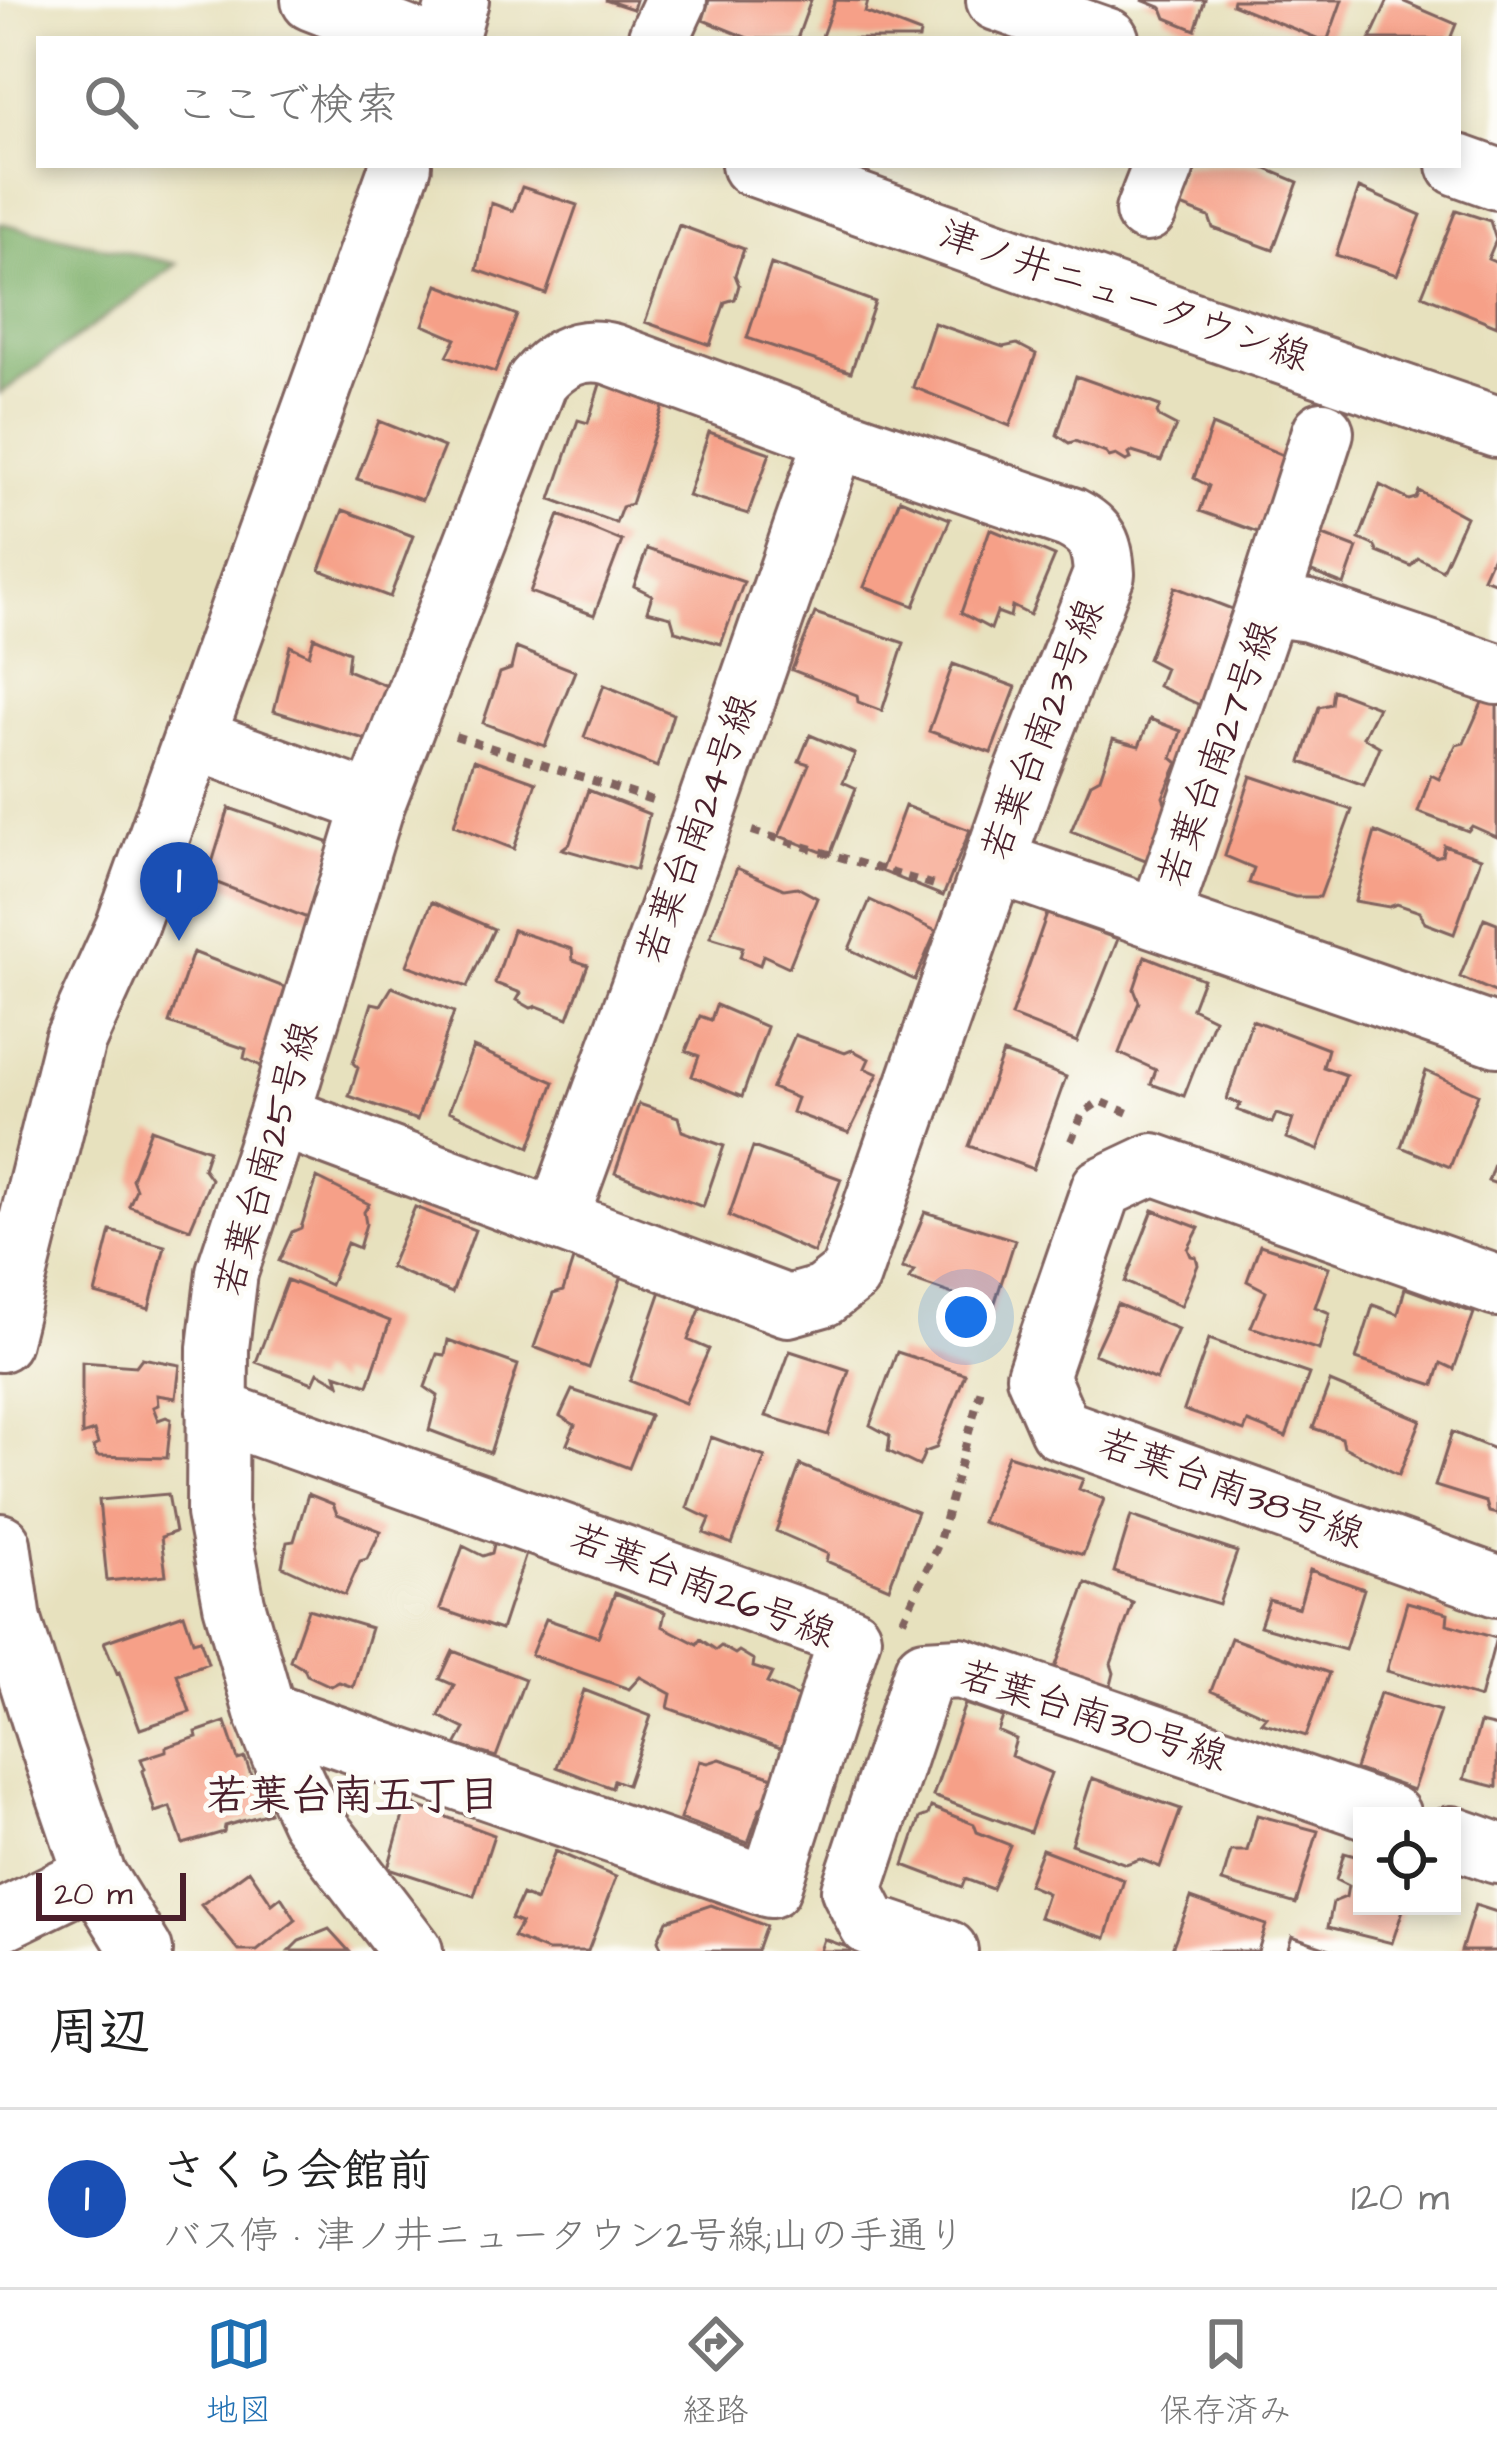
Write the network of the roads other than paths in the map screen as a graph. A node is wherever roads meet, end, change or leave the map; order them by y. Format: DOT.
graph roads {
  1 [pos="312,0"];
  2 [pos="458,0"];
  3 [pos="997,0"];
  4 [pos="405,36"];
  5 [pos="448,36"];
  6 [pos="1099,36"];
  7 [pos="1461,166"];
  8 [pos="400,168"];
  9 [pos="760,168"];
  10 [pos="1497,179"];
  11 [pos="1497,427"];
  12 [pos="1323,432"];
  13 [pos="836,437"];
  14 [pos="1268,605"];
  15 [pos="1497,674"];
  16 [pos="195,739"];
  17 [pos="374,804"];
  18 [pos="971,876"];
  19 [pos="1159,919"];
  20 [pos="1497,1036"];
  21 [pos="280,1116"];
  22 [pos="557,1220"];
  23 [pos="1497,1286"];
  24 [pos="0,1341"];
  25 [pos="218,1411"];
  26 [pos="0,1544"];
  27 [pos="1497,1586"];
  28 [pos="265,1712"];
  29 [pos="1364,1807"];
  30 [pos="1461,1840"];
  31 [pos="1497,1853"];
  32 [pos="95,1875"];
  33 [pos="0,1921"];
  34 [pos="142,1951"];
  35 [pos="412,1951"];
  36 [pos="947,1951"];
  1 -- 4 [label="street"];
  2 -- 5 [label="street"];
  3 -- 6 [label="street"];
  7 -- 10 [label="street"];
  8 -- 16 [label="street"];
  9 -- 11 [label="street, 津ノ井ニュータウン線"];
  12 -- 14 [label="street"];
  13 -- 17 [label="street, 若葉台南23号線"];
  13 -- 18 [label="street, 若葉台南23号線"];
  13 -- 22 [label="street, 若葉台南24号線"];
  14 -- 15 [label="street, 若葉台南27号線"];
  14 -- 19 [label="street, 若葉台南27号線"];
  16 -- 17 [label="street"];
  16 -- 24 [label="street"];
  17 -- 21 [label="street, 若葉台南25号線"];
  18 -- 19 [label="street"];
  18 -- 22 [label="street, 若葉台南23号線"];
  19 -- 20 [label="street"];
  21 -- 22 [label="street, 若葉台南23号線"];
  21 -- 25 [label="street, 若葉台南25号線"];
  23 -- 27 [label="street, 若葉台南38号線"];
  25 -- 28 [label="street, 若葉台南25号線"];
  25 -- 28 [label="street, 若葉台南26号線"];
  26 -- 32 [label="street"];
  28 -- 35 [label="street, 若葉台南25号線"];
  29 -- 36 [label="street, 若葉台南30号線"];
  30 -- 31 [label="street"];
  32 -- 33 [label="street"];
  32 -- 34 [label="street"];
}
